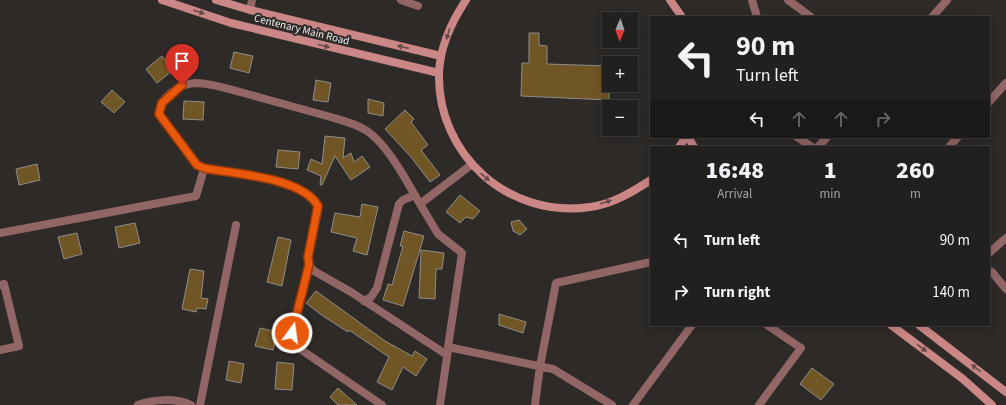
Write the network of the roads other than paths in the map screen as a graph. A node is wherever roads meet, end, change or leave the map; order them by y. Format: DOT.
graph roads {
  1 [pos="162,0"];
  2 [pos="216,0"];
  3 [pos="252,0"];
  4 [pos="401,0"];
  5 [pos="466,0"];
  6 [pos="670,0"];
  7 [pos="752,0"];
  8 [pos="788,0"];
  9 [pos="947,0"];
  10 [pos="418,6"];
  11 [pos="250,10"];
  12 [pos="681,16"];
  13 [pos="757,16"];
  14 [pos="810,16"];
  15 [pos="933,16"];
  16 [pos="441,56"];
  17 [pos="439,73"];
  18 [pos="1006,82"];
  19 [pos="990,101"];
  20 [pos="686,138"];
  21 [pos="798,138"];
  22 [pos="826,138"];
  23 [pos="957,138"];
  24 [pos="680,146"];
  25 [pos="810,146"];
  26 [pos="819,146"];
  27 [pos="950,146"];
  28 [pos="471,165"];
  29 [pos="204,168"];
  30 [pos="650,181"];
  31 [pos="415,195"];
  32 [pos="420,204"];
  33 [pos="236,225"];
  34 [pos="0,233"];
  35 [pos="1006,238"];
  36 [pos="990,252"];
  37 [pos="650,262"];
  38 [pos="309,265"];
  39 [pos="990,271"];
  40 [pos="0,285"];
  41 [pos="1006,289"];
  42 [pos="364,301"];
  43 [pos="691,326"];
  44 [pos="768,326"];
  45 [pos="892,326"];
  46 [pos="920,326"];
  47 [pos="0,350"];
  48 [pos="448,351"];
  49 [pos="540,366"];
  50 [pos="1006,392"];
  51 [pos="138,405"];
  52 [pos="191,405"];
  53 [pos="200,405"];
  54 [pos="382,405"];
  55 [pos="440,405"];
  56 [pos="535,405"];
  57 [pos="612,405"];
  58 [pos="633,405"];
  59 [pos="759,405"];
  60 [pos="992,405"];
  1 -- 17 [label="street, Centenary Main Road, one-way"];
  2 -- 11 [label="street, Centenary Main Road"];
  3 -- 11 [label="street"];
  4 -- 10 [label="street"];
  5 -- 16 [label="street, one-way"];
  6 -- 12 [label="street"];
  7 -- 13 [label="street"];
  8 -- 14 [label="street"];
  9 -- 15 [label="street"];
  16 -- 11 [label="street, Centenary Main Road, one-way"];
  16 -- 17 [label="street"];
  17 -- 28 [label="street"];
  18 -- 19 [label="street"];
  20 -- 24 [label="street"];
  21 -- 25 [label="street"];
  22 -- 26 [label="street"];
  23 -- 27 [label="street"];
  28 -- 30 [label="street, one-way"];
  28 -- 32 [label="street"];
  29 -- 31 [label="street"];
  29 -- 34 [label="street"];
  29 -- 38 [label="street"];
  31 -- 32 [label="street"];
  31 -- 42 [label="street"];
  32 -- 48 [label="street"];
  33 -- 53 [label="street"];
  35 -- 36 [label="street"];
  37 -- 49 [label="street"];
  38 -- 42 [label="street"];
  38 -- 54 [label="street"];
  39 -- 41 [label="street"];
  40 -- 47 [label="street"];
  42 -- 48 [label="street"];
  43 -- 58 [label="street"];
  44 -- 59 [label="street"];
  45 -- 60 [label="street, one-way"];
  50 -- 46 [label="street, one-way"];
  48 -- 49 [label="street"];
  48 -- 55 [label="street"];
  49 -- 56 [label="street"];
  49 -- 57 [label="street"];
  51 -- 52 [label="street"];
}
